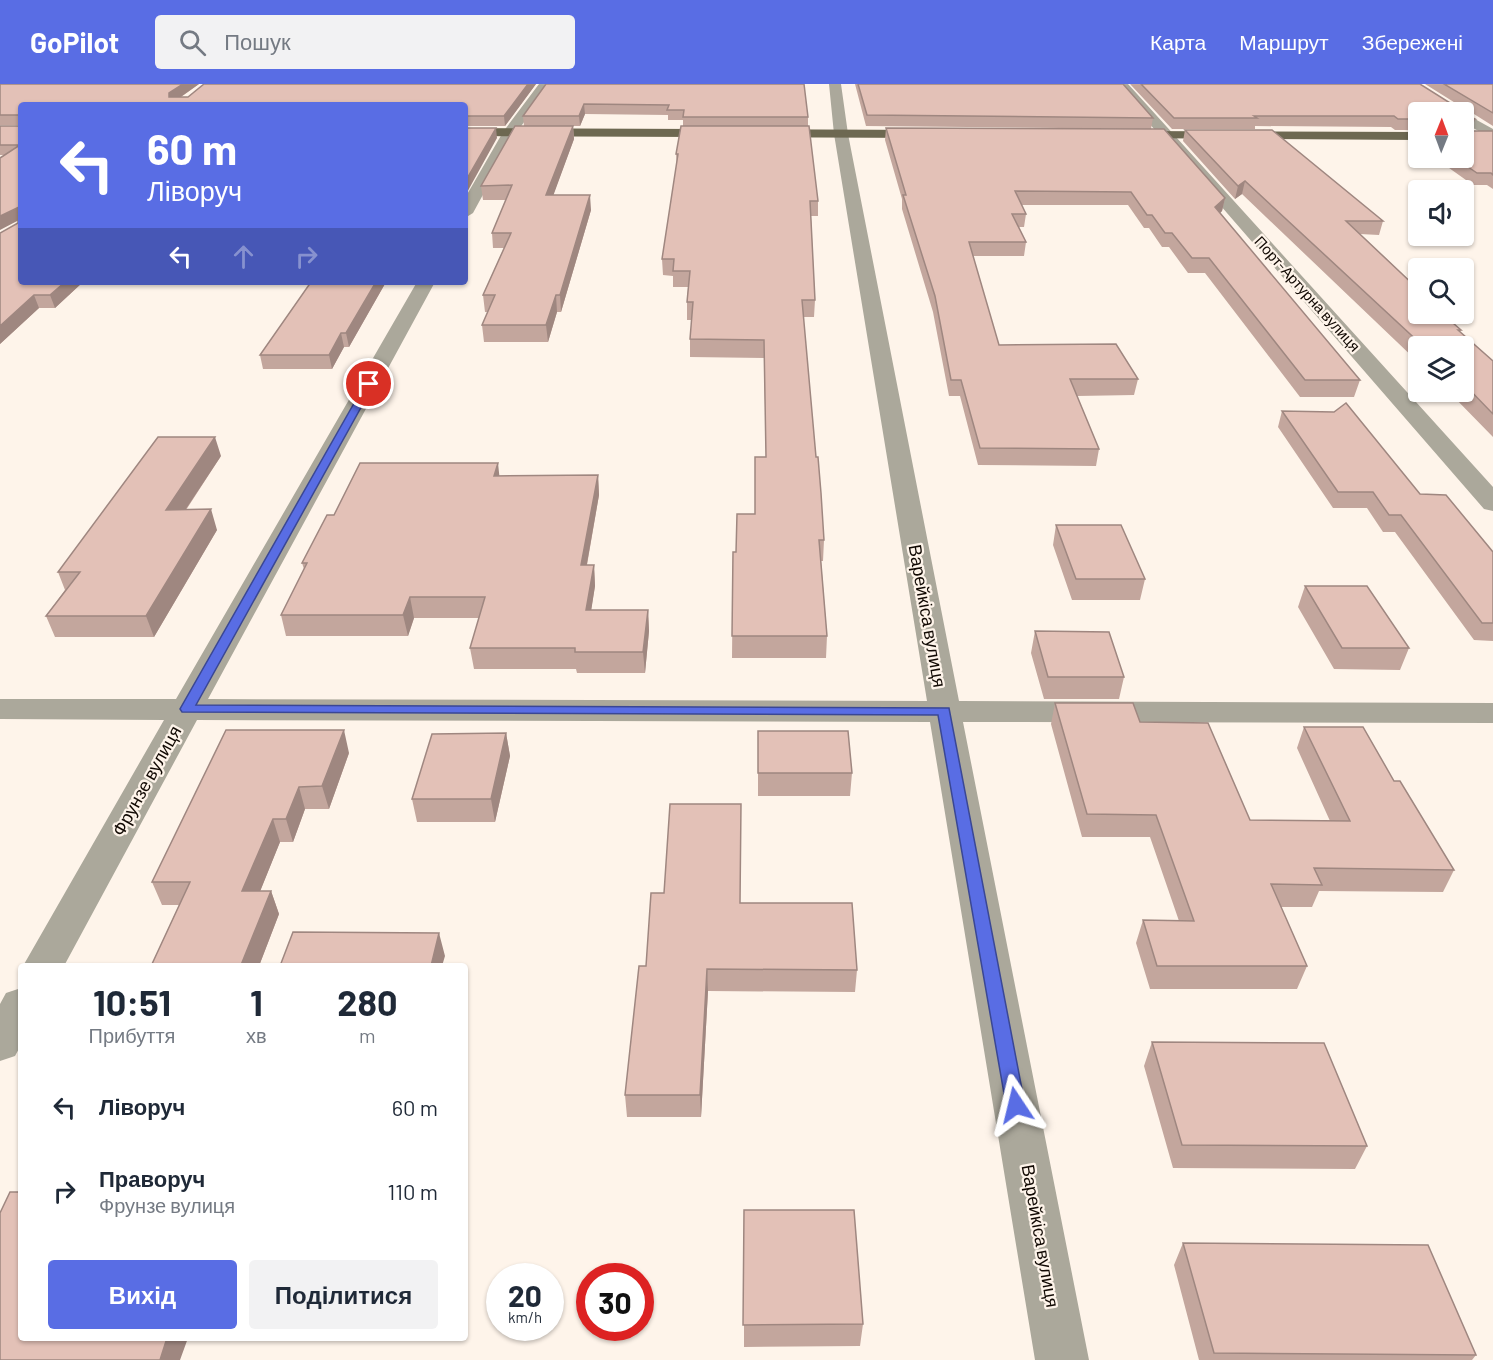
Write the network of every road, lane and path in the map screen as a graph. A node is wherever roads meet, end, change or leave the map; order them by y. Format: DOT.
graph roads {
  1 [pos="545,84"];
  2 [pos="836,84"];
  3 [pos="1121,84"];
  4 [pos="1474,124"];
  5 [pos="468,132"];
  6 [pos="510,132"];
  7 [pos="841,134"];
  8 [pos="945,134"];
  9 [pos="1107,135"];
  10 [pos="1165,135"];
  11 [pos="1408,136"];
  12 [pos="1474,136"];
  13 [pos="1493,136"];
  14 [pos="468,208"];
  15 [pos="424,285"];
  16 [pos="1493,503"];
  17 [pos="0,709"];
  18 [pos="187,709"];
  19 [pos="944,711"];
  20 [pos="1493,712"];
  21 [pos="45,963"];
  22 [pos="18,1010"];
  23 [pos="0,1043"];
  24 [pos="1062,1360"];
  1 -- 6 [label="street"];
  2 -- 7 [label="street, Варейкіса вулиця"];
  3 -- 10 [label="street, Порт-Артурна вулиця"];
  4 -- 13 [label="street"];
  5 -- 6 [label="main road"];
  6 -- 7 [label="main road"];
  6 -- 14 [label="street"];
  7 -- 8 [label="main road"];
  7 -- 19 [label="street, Варейкіса вулиця"];
  9 -- 10 [label="main road"];
  10 -- 11 [label="main road"];
  10 -- 16 [label="street, Порт-Артурна вулиця"];
  12 -- 13 [label="main road"];
  15 -- 18 [label="street, Фрунзе вулиця"];
  17 -- 18 [label="street"];
  18 -- 19 [label="street"];
  18 -- 21 [label="street, Фрунзе вулиця"];
  19 -- 20 [label="street"];
  19 -- 24 [label="street, Варейкіса вулиця"];
  22 -- 23 [label="street"];
}
